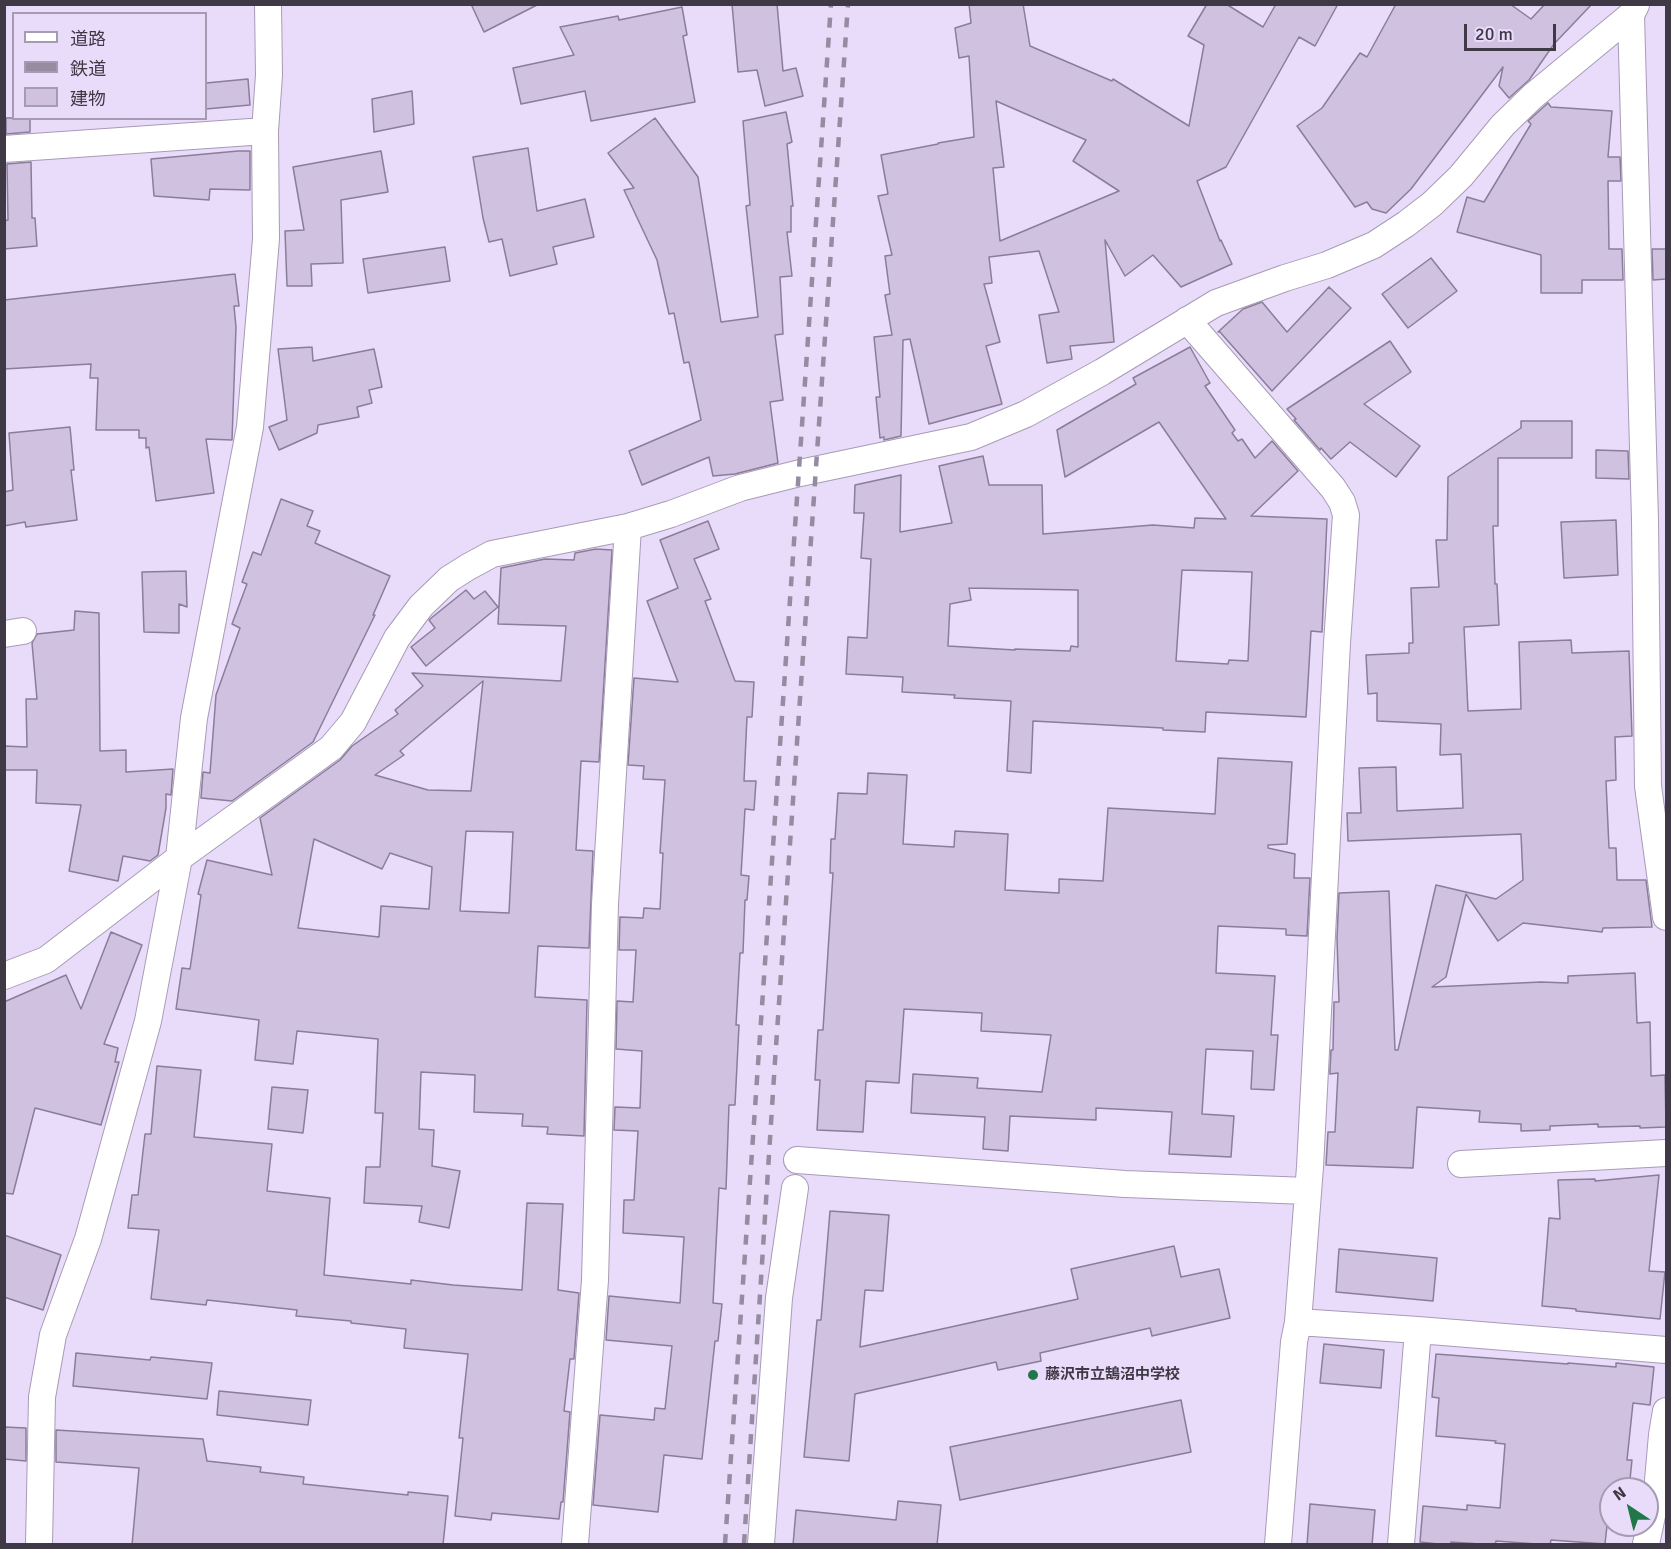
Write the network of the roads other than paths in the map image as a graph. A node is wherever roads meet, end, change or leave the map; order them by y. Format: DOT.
graph roads {
  1 [pos="268,4"];
  2 [pos="1634,10"];
  3 [pos="265,131"];
  4 [pos="4,149"];
  5 [pos="1187,320"];
  6 [pos="628,527"];
  7 [pos="179,858"];
  8 [pos="1666,917"];
  9 [pos="4,976"];
  10 [pos="1666,1154"];
  11 [pos="797,1160"];
  12 [pos="1461,1164"];
  13 [pos="795,1188"];
  14 [pos="1307,1191"];
  15 [pos="1298,1322"];
  16 [pos="1418,1330"];
  17 [pos="1666,1350"];
  18 [pos="1666,1411"];
  19 [pos="39,1545"];
  20 [pos="575,1545"];
  21 [pos="761,1545"];
  22 [pos="1278,1545"];
  23 [pos="1401,1545"];
  24 [pos="1646,1545"];
  1 -- 3 [label="street"];
  2 -- 5 [label="street"];
  2 -- 8 [label="street"];
  3 -- 4 [label="street"];
  3 -- 7 [label="street"];
  5 -- 6 [label="street"];
  5 -- 14 [label="street"];
  6 -- 7 [label="street"];
  6 -- 20 [label="street"];
  7 -- 9 [label="street"];
  7 -- 19 [label="street"];
  10 -- 12 [label="street"];
  11 -- 14 [label="street"];
  13 -- 21 [label="street"];
  14 -- 15 [label="street"];
  15 -- 16 [label="street"];
  15 -- 22 [label="street"];
  16 -- 17 [label="street"];
  16 -- 23 [label="street"];
  18 -- 24 [label="street"];
}
